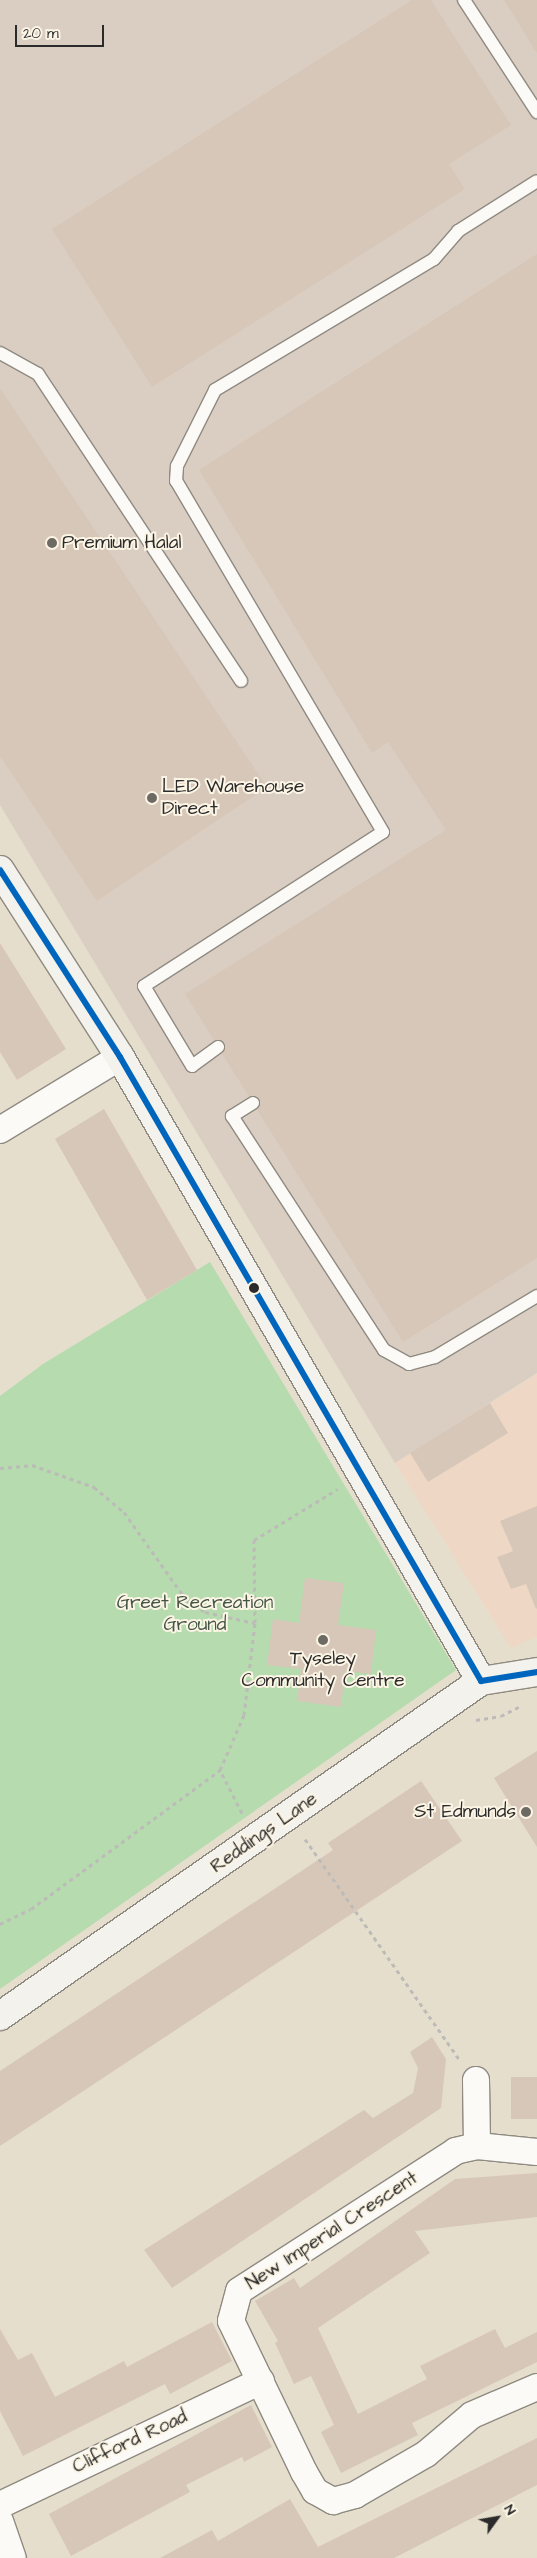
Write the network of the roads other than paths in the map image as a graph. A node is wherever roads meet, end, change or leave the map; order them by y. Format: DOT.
graph roads {
  1 [pos="464,0"];
  2 [pos="537,112"];
  3 [pos="537,181"];
  4 [pos="0,353"];
  5 [pos="241,681"];
  6 [pos="0,870"];
  7 [pos="218,1047"];
  8 [pos="120,1057"];
  9 [pos="253,1103"];
  10 [pos="0,1130"];
  11 [pos="537,1296"];
  12 [pos="537,1672"];
  13 [pos="481,1681"];
  14 [pos="0,2016"];
  15 [pos="476,2080"];
  16 [pos="477,2146"];
  17 [pos="537,2152"];
  18 [pos="261,2381"];
  19 [pos="537,2388"];
  20 [pos="0,2505"];
  21 [pos="0,2521"];
  22 [pos="13,2558"];
  1 -- 2 [label="lane"];
  3 -- 7 [label="lane"];
  4 -- 5 [label="lane"];
  6 -- 8 [label="street"];
  8 -- 10 [label="street"];
  8 -- 13 [label="street"];
  9 -- 11 [label="lane"];
  12 -- 13 [label="street, Reddings Lane"];
  13 -- 14 [label="street, Reddings Lane"];
  15 -- 16 [label="street"];
  16 -- 17 [label="street, New Imperial Crescent"];
  16 -- 18 [label="street, New Imperial Crescent"];
  18 -- 19 [label="street, New Imperial Crescent"];
  18 -- 20 [label="street, Clifford Road"];
  21 -- 22 [label="street"];
}
